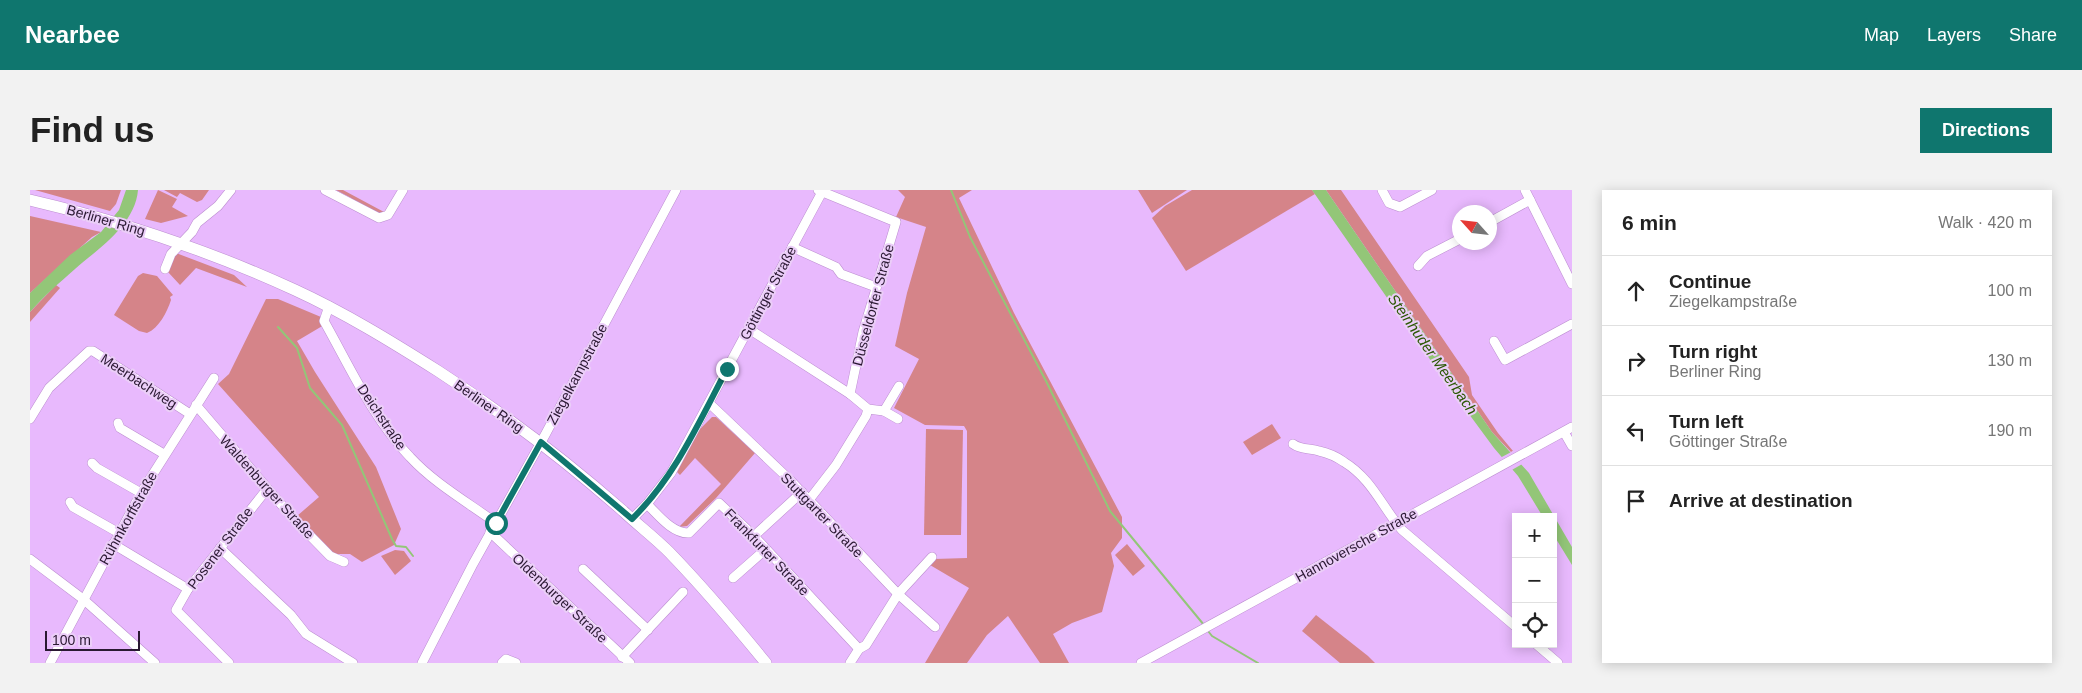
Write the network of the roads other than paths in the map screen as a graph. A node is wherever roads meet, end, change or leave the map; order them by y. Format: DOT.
graph roads {
  1 [pos="231,190"];
  2 [pos="325,190"];
  3 [pos="403,190"];
  4 [pos="676,190"];
  5 [pos="1382,190"];
  6 [pos="1432,190"];
  7 [pos="1525,190"];
  8 [pos="820,191"];
  9 [pos="30,200"];
  10 [pos="1530,200"];
  11 [pos="1497,218"];
  12 [pos="1452,243"];
  13 [pos="181,244"];
  14 [pos="792,247"];
  15 [pos="1568,265"];
  16 [pos="1418,266"];
  17 [pos="165,269"];
  18 [pos="1572,284"];
  19 [pos="876,287"];
  20 [pos="329,306"];
  21 [pos="1572,324"];
  22 [pos="749,329"];
  23 [pos="1494,341"];
  24 [pos="214,378"];
  25 [pos="899,386"];
  26 [pos="850,394"];
  27 [pos="709,403"];
  28 [pos="196,405"];
  29 [pos="868,409"];
  30 [pos="884,411"];
  31 [pos="190,414"];
  32 [pos="30,419"];
  33 [pos="898,419"];
  34 [pos="118,423"];
  35 [pos="1568,430"];
  36 [pos="541,442"];
  37 [pos="1293,444"];
  38 [pos="1572,446"];
  39 [pos="164,454"];
  40 [pos="92,463"];
  41 [pos="267,489"];
  42 [pos="802,492"];
  43 [pos="141,493"];
  44 [pos="809,500"];
  45 [pos="70,502"];
  46 [pos="647,504"];
  47 [pos="632,519"];
  48 [pos="496,523"];
  49 [pos="1396,523"];
  50 [pos="490,532"];
  51 [pos="119,533"];
  52 [pos="754,536"];
  53 [pos="113,544"];
  54 [pos="220,548"];
  55 [pos="766,549"];
  56 [pos="932,557"];
  57 [pos="30,559"];
  58 [pos="344,562"];
  59 [pos="583,569"];
  60 [pos="733,578"];
  61 [pos="188,590"];
  62 [pos="683,592"];
  63 [pos="898,594"];
  64 [pos="84,599"];
  65 [pos="1512,624"];
  66 [pos="935,627"];
  67 [pos="648,630"];
  68 [pos="1541,648"];
  69 [pos="859,649"];
  70 [pos="626,660"];
  71 [pos="50,663"];
  72 [pos="155,663"];
  73 [pos="228,663"];
  74 [pos="353,663"];
  75 [pos="422,663"];
  76 [pos="502,663"];
  77 [pos="516,663"];
  78 [pos="766,663"];
  79 [pos="850,663"];
  80 [pos="1141,663"];
  81 [pos="1558,663"];
  1 -- 13 [label="street"];
  2 -- 3 [label="street"];
  4 -- 36 [label="street, Ziegelkampstraße"];
  5 -- 6 [label="street"];
  7 -- 10 [label="street"];
  8 -- 14 [label="street, Göttinger Straße"];
  8 -- 19 [label="street, Düsseldorfer Straße"];
  9 -- 13 [label="main road, Berliner Ring"];
  10 -- 11 [label="street"];
  10 -- 15 [label="street"];
  12 -- 16 [label="street"];
  13 -- 17 [label="street"];
  13 -- 20 [label="main road, Berliner Ring"];
  14 -- 19 [label="street"];
  14 -- 22 [label="street, Göttinger Straße"];
  15 -- 18 [label="street"];
  19 -- 26 [label="street, Düsseldorfer Straße"];
  20 -- 36 [label="main road, Berliner Ring"];
  20 -- 48 [label="street, Deichstraße"];
  21 -- 23 [label="street"];
  22 -- 26 [label="street"];
  22 -- 27 [label="street, Göttinger Straße"];
  24 -- 28 [label="street, Rühmkorffstraße"];
  25 -- 30 [label="street"];
  26 -- 29 [label="street"];
  27 -- 42 [label="street, Stuttgarter Straße"];
  27 -- 46 [label="street, Göttinger Straße"];
  28 -- 31 [label="street, Rühmkorffstraße"];
  28 -- 41 [label="street, Waldenburger Straße"];
  29 -- 30 [label="street"];
  29 -- 44 [label="street"];
  30 -- 33 [label="street"];
  31 -- 32 [label="street, Meerbachweg"];
  31 -- 39 [label="street, Rühmkorffstraße"];
  34 -- 39 [label="street"];
  35 -- 38 [label="street"];
  35 -- 49 [label="street, Hannoversche Straße"];
  36 -- 47 [label="main road, Berliner Ring"];
  36 -- 48 [label="street, Ziegelkampstraße"];
  37 -- 49 [label="street"];
  39 -- 43 [label="street, Rühmkorffstraße"];
  40 -- 43 [label="street"];
  41 -- 54 [label="street, Posener Straße"];
  41 -- 58 [label="street, Waldenburger Straße"];
  42 -- 44 [label="street, Stuttgarter Straße"];
  42 -- 52 [label="street"];
  43 -- 51 [label="street, Rühmkorffstraße"];
  44 -- 63 [label="street, Stuttgarter Straße"];
  45 -- 51 [label="street"];
  46 -- 47 [label="street, Göttinger Straße"];
  46 -- 52 [label="street, Frankfurter Straße"];
  47 -- 78 [label="main road, Berliner Ring"];
  48 -- 50 [label="street, Ziegelkampstraße"];
  49 -- 65 [label="street"];
  49 -- 80 [label="street, Hannoversche Straße"];
  50 -- 70 [label="street, Oldenburger Straße"];
  50 -- 75 [label="street, Ziegelkampstraße"];
  51 -- 53 [label="street, Rühmkorffstraße"];
  52 -- 55 [label="street, Frankfurter Straße"];
  53 -- 61 [label="street"];
  53 -- 64 [label="street, Rühmkorffstraße"];
  54 -- 61 [label="street, Posener Straße"];
  54 -- 74 [label="street"];
  55 -- 60 [label="street"];
  55 -- 69 [label="street, Frankfurter Straße"];
  56 -- 63 [label="street"];
  57 -- 64 [label="street"];
  59 -- 67 [label="street"];
  61 -- 73 [label="street, Posener Straße"];
  62 -- 67 [label="street"];
  63 -- 66 [label="street, Stuttgarter Straße"];
  63 -- 69 [label="street"];
  64 -- 71 [label="street, Rühmkorffstraße"];
  64 -- 72 [label="street"];
  67 -- 70 [label="street"];
  68 -- 81 [label="street"];
  69 -- 79 [label="street"];
  76 -- 77 [label="street"];
}
